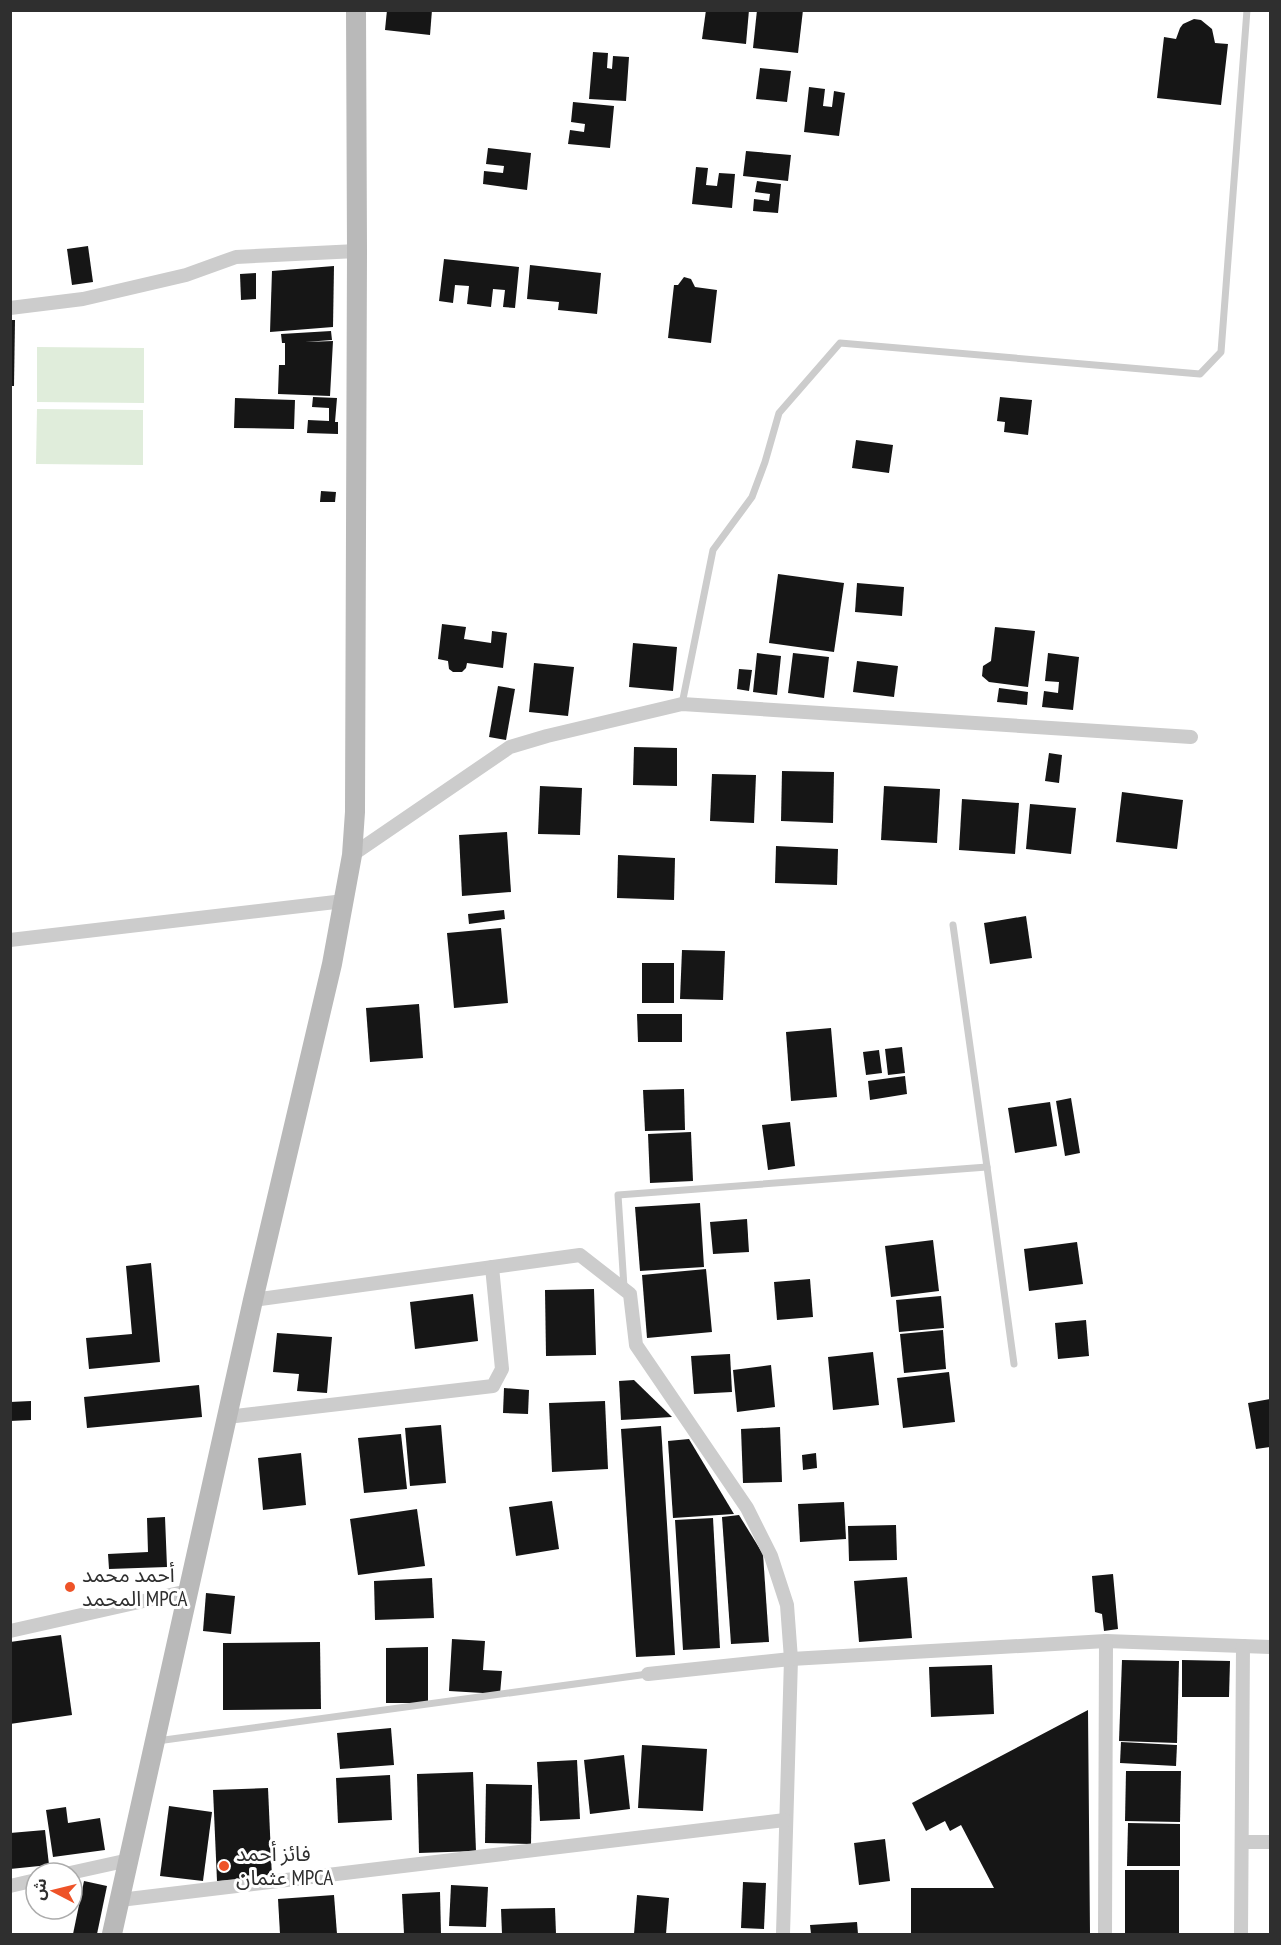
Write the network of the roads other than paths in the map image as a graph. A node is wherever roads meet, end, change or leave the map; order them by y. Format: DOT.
graph roads {
  1 [pos="356,10"];
  2 [pos="1247,10"];
  3 [pos="357,251"];
  4 [pos="10,308"];
  5 [pos="682,704"];
  6 [pos="1191,737"];
  7 [pos="352,855"];
  8 [pos="344,901"];
  9 [pos="952,925"];
  10 [pos="10,940"];
  11 [pos="987,1167"];
  12 [pos="492,1267"];
  13 [pos="624,1289"];
  14 [pos="253,1300"];
  15 [pos="1014,1364"];
  16 [pos="227,1417"];
  17 [pos="188,1591"];
  18 [pos="10,1631"];
  19 [pos="1106,1641"];
  20 [pos="1243,1646"];
  21 [pos="1270,1647"];
  22 [pos="791,1659"];
  23 [pos="648,1674"];
  24 [pos="154,1741"];
  25 [pos="785,1820"];
  26 [pos="1243,1842"];
  27 [pos="1270,1842"];
  28 [pos="129,1860"];
  29 [pos="84,1870"];
  30 [pos="120,1900"];
  31 [pos="112,1935"];
  32 [pos="783,1935"];
  33 [pos="1105,1935"];
  34 [pos="1241,1935"];
  1 -- 3 [label="street"];
  2 -- 5 [label="lane"];
  3 -- 4 [label="street"];
  3 -- 7 [label="street"];
  5 -- 6 [label="street"];
  5 -- 7 [label="street"];
  7 -- 8 [label="street"];
  8 -- 10 [label="street"];
  8 -- 14 [label="street"];
  9 -- 11 [label="lane"];
  11 -- 13 [label="lane"];
  11 -- 15 [label="lane"];
  12 -- 13 [label="street"];
  12 -- 14 [label="street"];
  12 -- 16 [label="street"];
  13 -- 22 [label="street"];
  14 -- 16 [label="street"];
  16 -- 17 [label="street"];
  17 -- 18 [label="street"];
  17 -- 24 [label="street"];
  19 -- 20 [label="street"];
  19 -- 22 [label="street"];
  19 -- 33 [label="street"];
  20 -- 21 [label="street"];
  20 -- 26 [label="street"];
  22 -- 23 [label="street"];
  22 -- 25 [label="street"];
  23 -- 24 [label="lane"];
  24 -- 28 [label="street"];
  25 -- 30 [label="street"];
  25 -- 32 [label="street"];
  26 -- 27 [label="street"];
  26 -- 34 [label="street"];
  28 -- 29 [label="street"];
  28 -- 30 [label="street"];
  30 -- 31 [label="street"];
}
